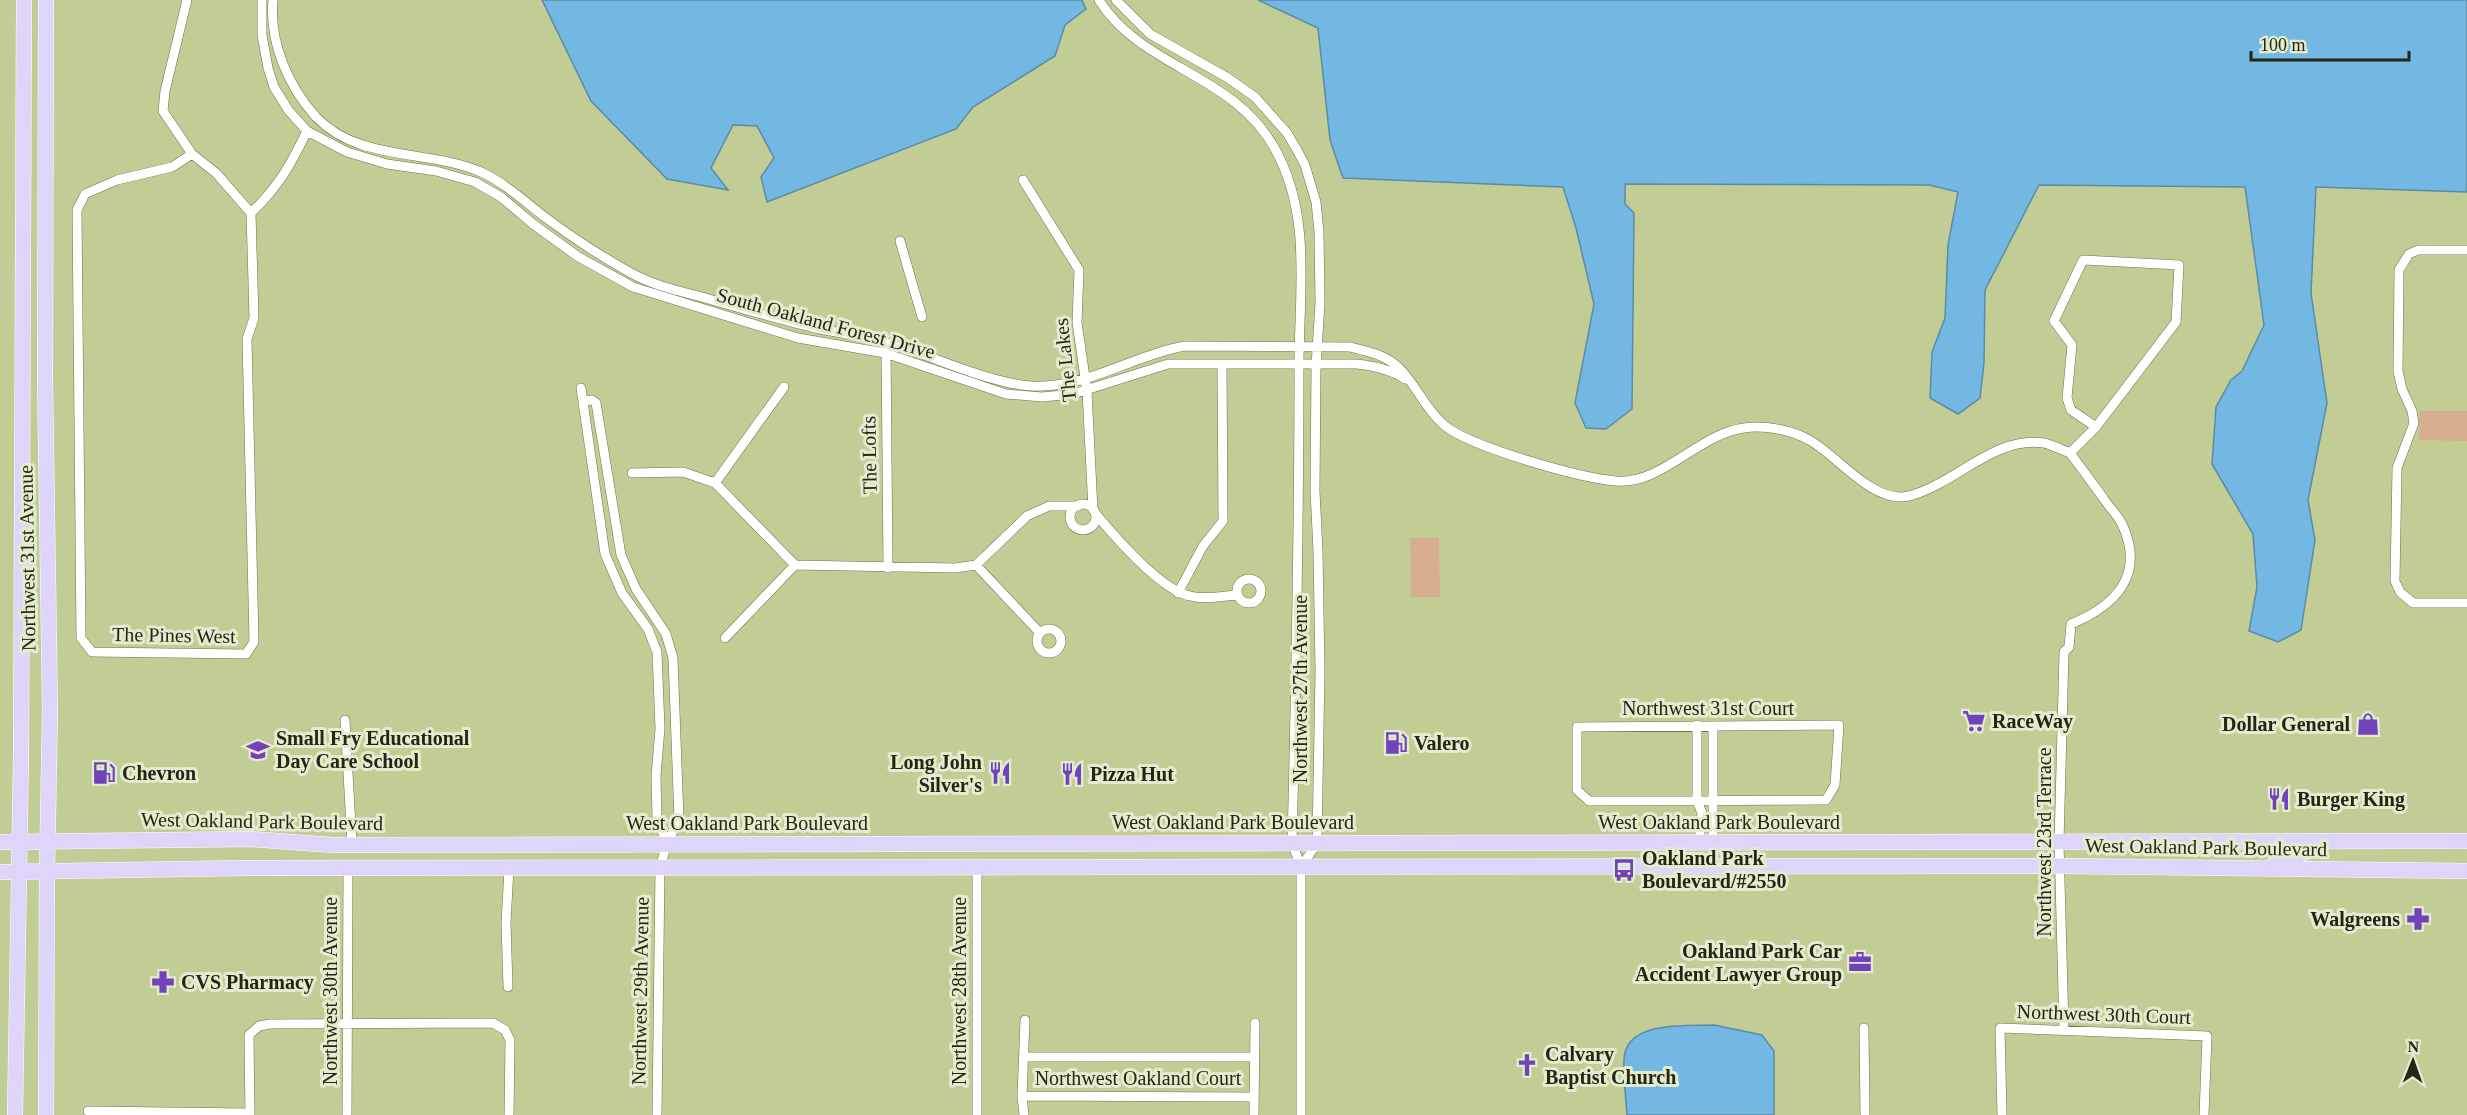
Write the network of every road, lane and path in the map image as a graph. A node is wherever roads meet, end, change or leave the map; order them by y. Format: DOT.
graph roads {
  1 [pos="24,0"];
  2 [pos="46,0"];
  3 [pos="187,0"];
  4 [pos="262,0"];
  5 [pos="273,0"];
  6 [pos="1099,0"];
  7 [pos="1116,0"];
  8 [pos="307,131"];
  9 [pos="192,154"];
  10 [pos="1023,180"];
  11 [pos="251,213"];
  12 [pos="900,241"];
  13 [pos="2467,250"];
  14 [pos="626,270"];
  15 [pos="619,279"];
  16 [pos="754,311"];
  17 [pos="922,317"];
  18 [pos="751,324"];
  19 [pos="886,342"];
  20 [pos="1319,346"];
  21 [pos="1299,347"];
  22 [pos="885,353"];
  23 [pos="1222,364"];
  24 [pos="1299,365"];
  25 [pos="1316,366"];
  26 [pos="1086,379"];
  27 [pos="1411,384"];
  28 [pos="784,387"];
  29 [pos="581,388"];
  30 [pos="1087,391"];
  31 [pos="583,401"];
  32 [pos="2096,427"];
  33 [pos="2070,453"];
  34 [pos="632,472"];
  35 [pos="1091,481"];
  36 [pos="715,483"];
  37 [pos="1080,505"];
  38 [pos="1040,510"];
  39 [pos="1094,511"];
  40 [pos="1071,519"];
  41 [pos="1093,525"];
  42 [pos="1110,530"];
  43 [pos="976,565"];
  44 [pos="795,566"];
  45 [pos="888,568"];
  46 [pos="1178,593"];
  47 [pos="1237,595"];
  48 [pos="2467,603"];
  49 [pos="653,613"];
  50 [pos="641,620"];
  51 [pos="1040,633"];
  52 [pos="725,638"];
  53 [pos="670,644"];
  54 [pos="656,648"];
  55 [pos="345,720"];
  56 [pos="1697,725"];
  57 [pos="1713,726"];
  58 [pos="1712,800"];
  59 [pos="1697,801"];
  60 [pos="20,841"];
  61 [pos="2320,841"];
  62 [pos="2467,841"];
  63 [pos="0,842"];
  64 [pos="47,842"];
  65 [pos="1292,843"];
  66 [pos="1317,843"];
  67 [pos="1706,843"];
  68 [pos="1737,843"];
  69 [pos="2059,843"];
  70 [pos="352,844"];
  71 [pos="375,844"];
  72 [pos="667,844"];
  73 [pos="971,844"];
  74 [pos="1001,844"];
  75 [pos="1681,866"];
  76 [pos="2060,866"];
  77 [pos="660,867"];
  78 [pos="934,867"];
  79 [pos="977,867"];
  80 [pos="1301,867"];
  81 [pos="1711,867"];
  82 [pos="314,868"];
  83 [pos="348,868"];
  84 [pos="509,868"];
  85 [pos="2262,868"];
  86 [pos="47,871"];
  87 [pos="2467,871"];
  88 [pos="0,872"];
  89 [pos="19,872"];
  90 [pos="508,987"];
  91 [pos="1025,1020"];
  92 [pos="1255,1023"];
  93 [pos="348,1024"];
  94 [pos="1864,1028"];
  95 [pos="2064,1029"];
  96 [pos="1024,1057"];
  97 [pos="1254,1058"];
  98 [pos="1022,1096"];
  99 [pos="1254,1096"];
  100 [pos="88,1111"];
  101 [pos="116,1113"];
  102 [pos="250,1114"];
  103 [pos="510,1114"];
  104 [pos="15,1115"];
  105 [pos="46,1115"];
  106 [pos="347,1115"];
  107 [pos="657,1115"];
  108 [pos="977,1115"];
  109 [pos="1024,1115"];
  110 [pos="1254,1115"];
  111 [pos="1301,1115"];
  112 [pos="1865,1115"];
  113 [pos="2002,1115"];
  114 [pos="2204,1115"];
  1 -- 60 [label="main road, Northwest 31st Avenue"];
  2 -- 64 [label="main road, Northwest 31st Avenue"];
  3 -- 9 [label="street"];
  4 -- 8 [label="street, South Oakland Forest Drive"];
  5 -- 14 [label="street, South Oakland Forest Drive"];
  6 -- 21 [label="street"];
  7 -- 20 [label="street, Northwest 27th Avenue"];
  8 -- 11 [label="street"];
  8 -- 15 [label="street, South Oakland Forest Drive"];
  9 -- 11 [label="street"];
  9 -- 11 [label="street, The Pines West"];
  10 -- 26 [label="street, The Lakes"];
  12 -- 17 [label="street"];
  13 -- 48 [label="street"];
  14 -- 15 [label="street"];
  14 -- 16 [label="street, South Oakland Forest Drive"];
  15 -- 18 [label="street, South Oakland Forest Drive"];
  16 -- 18 [label="street"];
  16 -- 19 [label="street, South Oakland Forest Drive"];
  18 -- 22 [label="street, South Oakland Forest Drive"];
  19 -- 22 [label="street, The Lofts"];
  19 -- 26 [label="street, South Oakland Forest Drive"];
  20 -- 21 [label="street, South Oakland Forest Drive"];
  20 -- 25 [label="street, Northwest 27th Avenue"];
  20 -- 27 [label="street, South Oakland Forest Drive"];
  21 -- 24 [label="street"];
  21 -- 26 [label="street, South Oakland Forest Drive"];
  22 -- 30 [label="street, South Oakland Forest Drive"];
  22 -- 45 [label="street, The Lofts"];
  23 -- 24 [label="street, South Oakland Forest Drive"];
  23 -- 30 [label="street, South Oakland Forest Drive"];
  23 -- 46 [label="street"];
  24 -- 25 [label="street, South Oakland Forest Drive"];
  24 -- 65 [label="street"];
  25 -- 27 [label="street, South Oakland Forest Drive"];
  25 -- 66 [label="street, Northwest 27th Avenue"];
  26 -- 30 [label="street, The Lakes"];
  27 -- 33 [label="street, South Oakland Forest Drive"];
  28 -- 36 [label="street"];
  29 -- 31 [label="street"];
  30 -- 35 [label="street, The Lakes"];
  31 -- 49 [label="street"];
  31 -- 50 [label="street"];
  32 -- 32 [label="street"];
  32 -- 33 [label="street"];
  33 -- 69 [label="street, Northwest 23rd Terrace"];
  34 -- 36 [label="street"];
  35 -- 37 [label="street, The Lakes"];
  35 -- 39 [label="street, The Lakes"];
  36 -- 44 [label="street"];
  37 -- 38 [label="street"];
  37 -- 39 [label="street"];
  37 -- 40 [label="street"];
  38 -- 40 [label="street"];
  38 -- 43 [label="street"];
  39 -- 41 [label="street"];
  39 -- 42 [label="street"];
  40 -- 41 [label="street"];
  41 -- 42 [label="street"];
  42 -- 46 [label="street"];
  43 -- 45 [label="street"];
  43 -- 51 [label="street"];
  44 -- 45 [label="street"];
  44 -- 52 [label="street"];
  46 -- 47 [label="street"];
  49 -- 50 [label="street"];
  49 -- 53 [label="street"];
  50 -- 54 [label="street"];
  53 -- 54 [label="street"];
  53 -- 72 [label="street, Northwest 29th Avenue"];
  54 -- 72 [label="street"];
  55 -- 70 [label="street"];
  56 -- 57 [label="street, Northwest 31st Court"];
  56 -- 59 [label="street"];
  56 -- 59 [label="street, Northwest 31st Court"];
  57 -- 58 [label="street"];
  57 -- 58 [label="street, Northwest 31st Court"];
  58 -- 59 [label="street"];
  58 -- 67 [label="street"];
  59 -- 67 [label="street"];
  60 -- 63 [label="main road, West Oakland Park Boulevard"];
  60 -- 64 [label="main road, West Oakland Park Boulevard"];
  60 -- 89 [label="main road, Northwest 31st Avenue"];
  61 -- 62 [label="main road, West Oakland Park Boulevard"];
  61 -- 69 [label="main road, West Oakland Park Boulevard"];
  61 -- 85 [label="main road"];
  64 -- 70 [label="main road, West Oakland Park Boulevard"];
  64 -- 86 [label="main road, Northwest 31st Avenue"];
  65 -- 66 [label="main road, West Oakland Park Boulevard"];
  65 -- 74 [label="main road, West Oakland Park Boulevard"];
  65 -- 80 [label="street"];
  66 -- 67 [label="main road, West Oakland Park Boulevard"];
  66 -- 80 [label="street"];
  67 -- 68 [label="main road, West Oakland Park Boulevard"];
  67 -- 75 [label="main road"];
  68 -- 69 [label="main road, West Oakland Park Boulevard"];
  68 -- 81 [label="main road"];
  69 -- 76 [label="street, Northwest 23rd Terrace"];
  70 -- 71 [label="main road, West Oakland Park Boulevard"];
  70 -- 82 [label="main road"];
  71 -- 72 [label="main road, West Oakland Park Boulevard"];
  71 -- 83 [label="main road"];
  72 -- 73 [label="main road, West Oakland Park Boulevard"];
  72 -- 77 [label="street, Northwest 29th Avenue"];
  73 -- 74 [label="main road, West Oakland Park Boulevard"];
  73 -- 78 [label="main road"];
  74 -- 79 [label="main road"];
  75 -- 80 [label="main road, West Oakland Park Boulevard"];
  75 -- 81 [label="main road, West Oakland Park Boulevard"];
  76 -- 81 [label="main road, West Oakland Park Boulevard"];
  76 -- 85 [label="main road, West Oakland Park Boulevard"];
  76 -- 95 [label="street, Northwest 23rd Terrace"];
  77 -- 78 [label="main road, West Oakland Park Boulevard"];
  77 -- 84 [label="main road, West Oakland Park Boulevard"];
  77 -- 107 [label="street, Northwest 29th Avenue"];
  78 -- 79 [label="main road, West Oakland Park Boulevard"];
  79 -- 80 [label="main road, West Oakland Park Boulevard"];
  79 -- 108 [label="street, Northwest 28th Avenue"];
  80 -- 111 [label="street"];
  82 -- 83 [label="main road, West Oakland Park Boulevard"];
  82 -- 86 [label="main road, West Oakland Park Boulevard"];
  83 -- 84 [label="main road, West Oakland Park Boulevard"];
  83 -- 93 [label="street, Northwest 30th Avenue"];
  84 -- 90 [label="street"];
  85 -- 87 [label="main road, West Oakland Park Boulevard"];
  86 -- 89 [label="main road, West Oakland Park Boulevard"];
  86 -- 105 [label="main road, Northwest 31st Avenue"];
  88 -- 89 [label="main road, West Oakland Park Boulevard"];
  89 -- 104 [label="main road, Northwest 31st Avenue"];
  91 -- 96 [label="street"];
  92 -- 97 [label="street"];
  93 -- 102 [label="street"];
  93 -- 103 [label="street"];
  93 -- 106 [label="street, Northwest 30th Avenue"];
  94 -- 112 [label="street"];
  95 -- 113 [label="street, Northwest 30th Court"];
  95 -- 114 [label="street, Northwest 30th Court"];
  96 -- 97 [label="street"];
  96 -- 98 [label="street"];
  97 -- 99 [label="street"];
  98 -- 99 [label="street, Northwest Oakland Court"];
  98 -- 109 [label="street"];
  99 -- 110 [label="street"];
  100 -- 101 [label="street"];
  101 -- 102 [label="street"];
}
